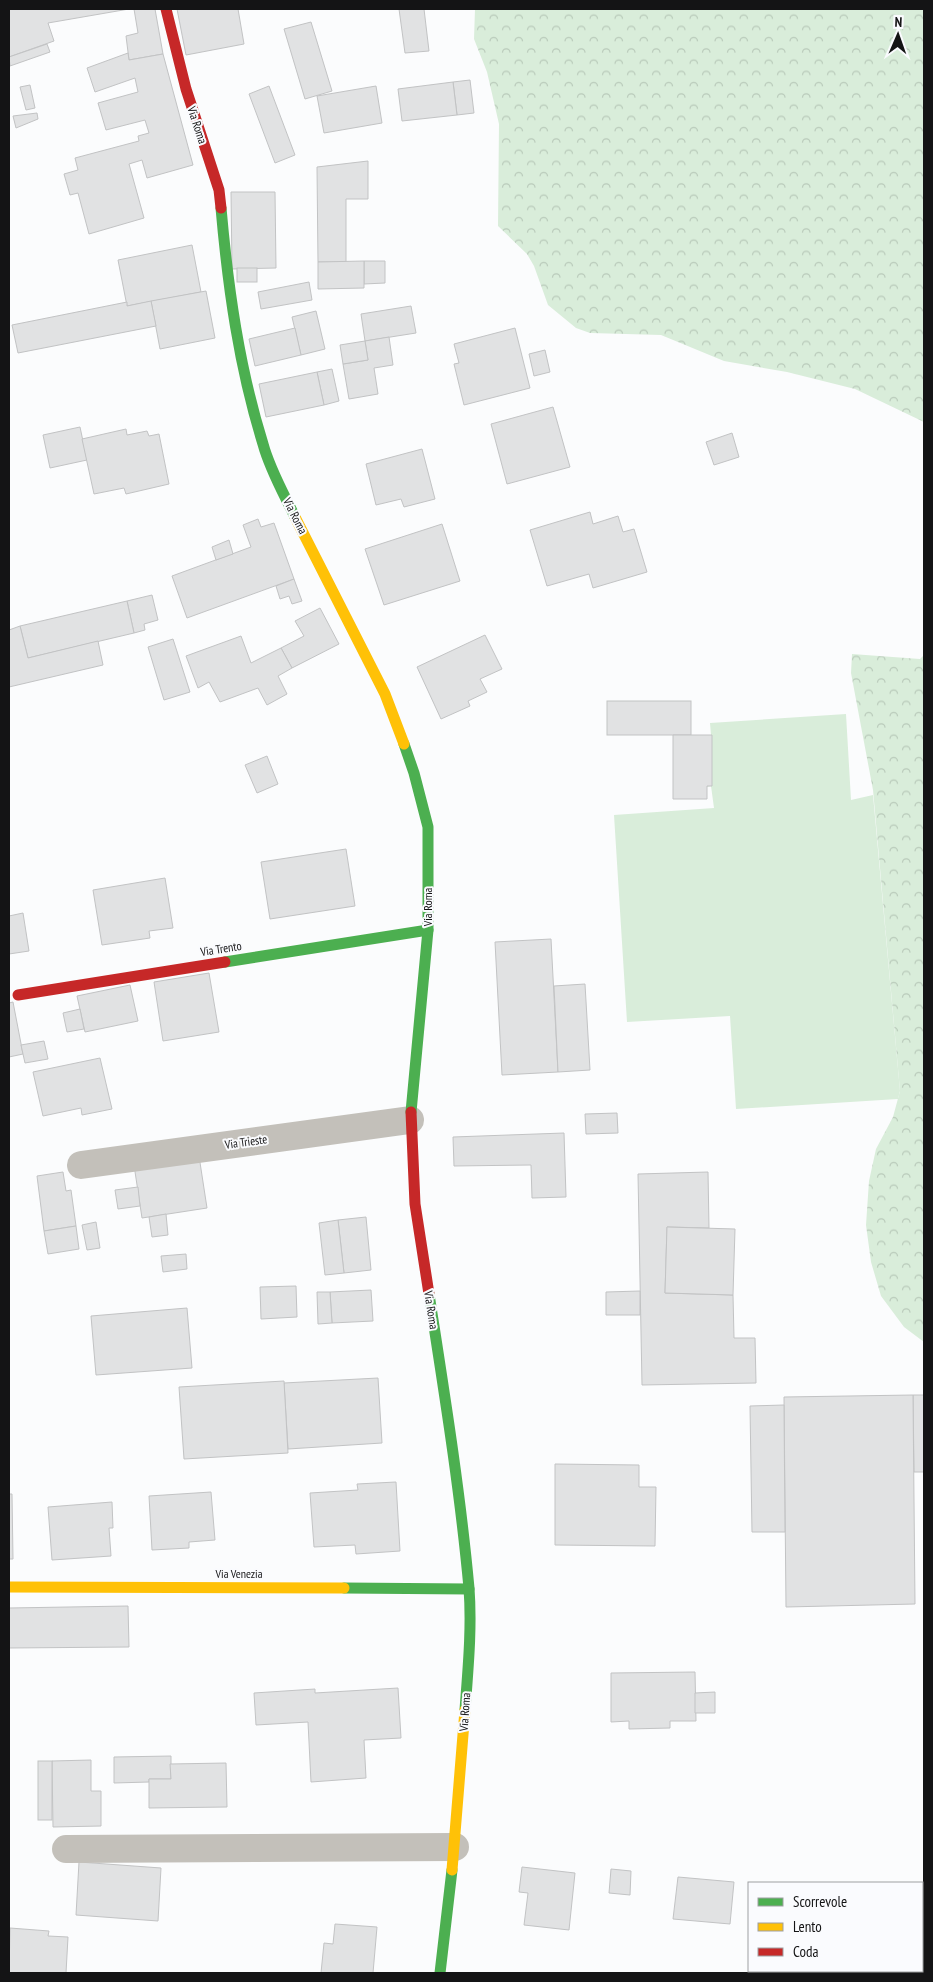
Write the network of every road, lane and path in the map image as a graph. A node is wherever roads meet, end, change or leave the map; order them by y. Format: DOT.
graph roads {
  1 [pos="166,9"];
  2 [pos="428,930"];
  3 [pos="18,995"];
  4 [pos="410,1120"];
  5 [pos="81,1165"];
  6 [pos="9,1587"];
  7 [pos="469,1589"];
  8 [pos="455,1847"];
  9 [pos="66,1850"];
  10 [pos="440,1973"];
  1 -- 2 [label="main road, Via Roma"];
  2 -- 3 [label="main road, Via Trento"];
  2 -- 4 [label="main road, Via Roma"];
  4 -- 5 [label="street, Via Trieste"];
  4 -- 7 [label="main road, Via Roma"];
  6 -- 7 [label="main road, Via Venezia"];
  7 -- 8 [label="main road, Via Roma"];
  8 -- 9 [label="street"];
  8 -- 10 [label="main road, Via Roma"];
}
